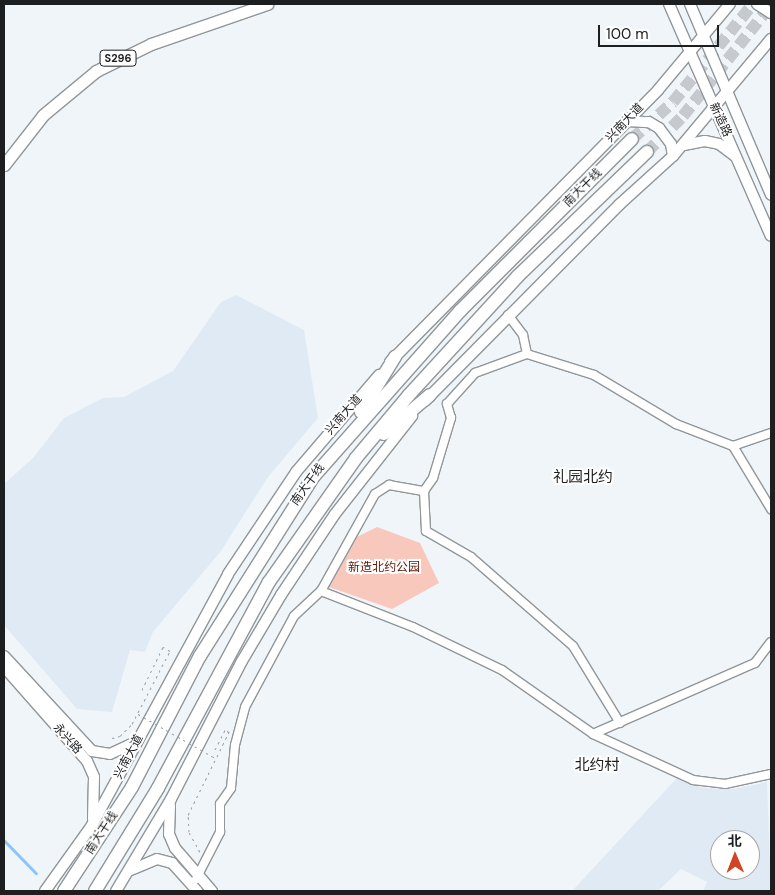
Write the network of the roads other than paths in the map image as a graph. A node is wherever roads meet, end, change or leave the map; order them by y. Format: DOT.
graph roads {
  1 [pos="267,4"];
  2 [pos="669,4"];
  3 [pos="690,4"];
  4 [pos="730,4"];
  5 [pos="757,4"];
  6 [pos="771,13"];
  7 [pos="703,38"];
  8 [pos="771,39"];
  9 [pos="690,53"];
  10 [pos="727,92"];
  11 [pos="715,109"];
  12 [pos="627,121"];
  13 [pos="632,139"];
  14 [pos="683,145"];
  15 [pos="647,152"];
  16 [pos="673,156"];
  17 [pos="738,158"];
  18 [pos="4,165"];
  19 [pos="771,195"];
  20 [pos="771,236"];
  21 [pos="508,315"];
  22 [pos="527,354"];
  23 [pos="395,357"];
  24 [pos="430,395"];
  25 [pos="771,433"];
  26 [pos="345,439"];
  27 [pos="733,446"];
  28 [pos="356,458"];
  29 [pos="424,490"];
  30 [pos="771,509"];
  31 [pos="321,591"];
  32 [pos="771,642"];
  33 [pos="4,656"];
  34 [pos="4,667"];
  35 [pos="620,723"];
  36 [pos="593,734"];
  37 [pos="137,742"];
  38 [pos="771,774"];
  39 [pos="171,799"];
  40 [pos="92,825"];
  41 [pos="130,870"];
  42 [pos="199,876"];
  43 [pos="194,888"];
  44 [pos="45,891"];
  45 [pos="64,891"];
  46 [pos="95,891"];
  47 [pos="116,891"];
  48 [pos="212,891"];
  1 -- 18 [label="main road, S296"];
  2 -- 9 [label="main road, 新造路"];
  3 -- 7 [label="main road, 新造路"];
  4 -- 7 [label="main road, 兴南大道"];
  5 -- 6 [label="main road"];
  7 -- 9 [label="main road, 兴南大道"];
  7 -- 10 [label="main road, 新造路"];
  8 -- 10 [label="main road"];
  9 -- 11 [label="main road, 新造路"];
  9 -- 12 [label="main road, 兴南大道"];
  10 -- 11 [label="main road"];
  10 -- 19 [label="main road, 新造路"];
  11 -- 14 [label="main road"];
  11 -- 17 [label="main road, 新造路"];
  12 -- 16 [label="main road"];
  12 -- 23 [label="main road, 兴南大道"];
  13 -- 26 [label="highway, 南大干线"];
  14 -- 16 [label="main road"];
  14 -- 17 [label="main road"];
  15 -- 28 [label="highway, 南大干线"];
  16 -- 21 [label="main road"];
  17 -- 20 [label="main road, 新造路"];
  21 -- 22 [label="street"];
  21 -- 24 [label="main road"];
  22 -- 27 [label="street"];
  22 -- 29 [label="street"];
  23 -- 26 [label="highway"];
  23 -- 37 [label="main road, 兴南大道"];
  24 -- 28 [label="highway"];
  24 -- 39 [label="main road"];
  25 -- 27 [label="street"];
  26 -- 45 [label="highway, 南大干线"];
  27 -- 30 [label="street"];
  28 -- 46 [label="highway, 南大干线"];
  29 -- 31 [label="street"];
  29 -- 35 [label="street"];
  31 -- 36 [label="street"];
  31 -- 42 [label="street"];
  32 -- 35 [label="street"];
  33 -- 37 [label="main road, 永兴路"];
  34 -- 40 [label="main road, 永兴路"];
  35 -- 36 [label="street"];
  36 -- 38 [label="street"];
  37 -- 40 [label="main road, 兴南大道"];
  39 -- 41 [label="main road"];
  39 -- 42 [label="main road"];
  40 -- 44 [label="main road, 兴南大道"];
  41 -- 43 [label="main road"];
  41 -- 47 [label="main road"];
  42 -- 43 [label="street"];
  42 -- 48 [label="main road"];
}
